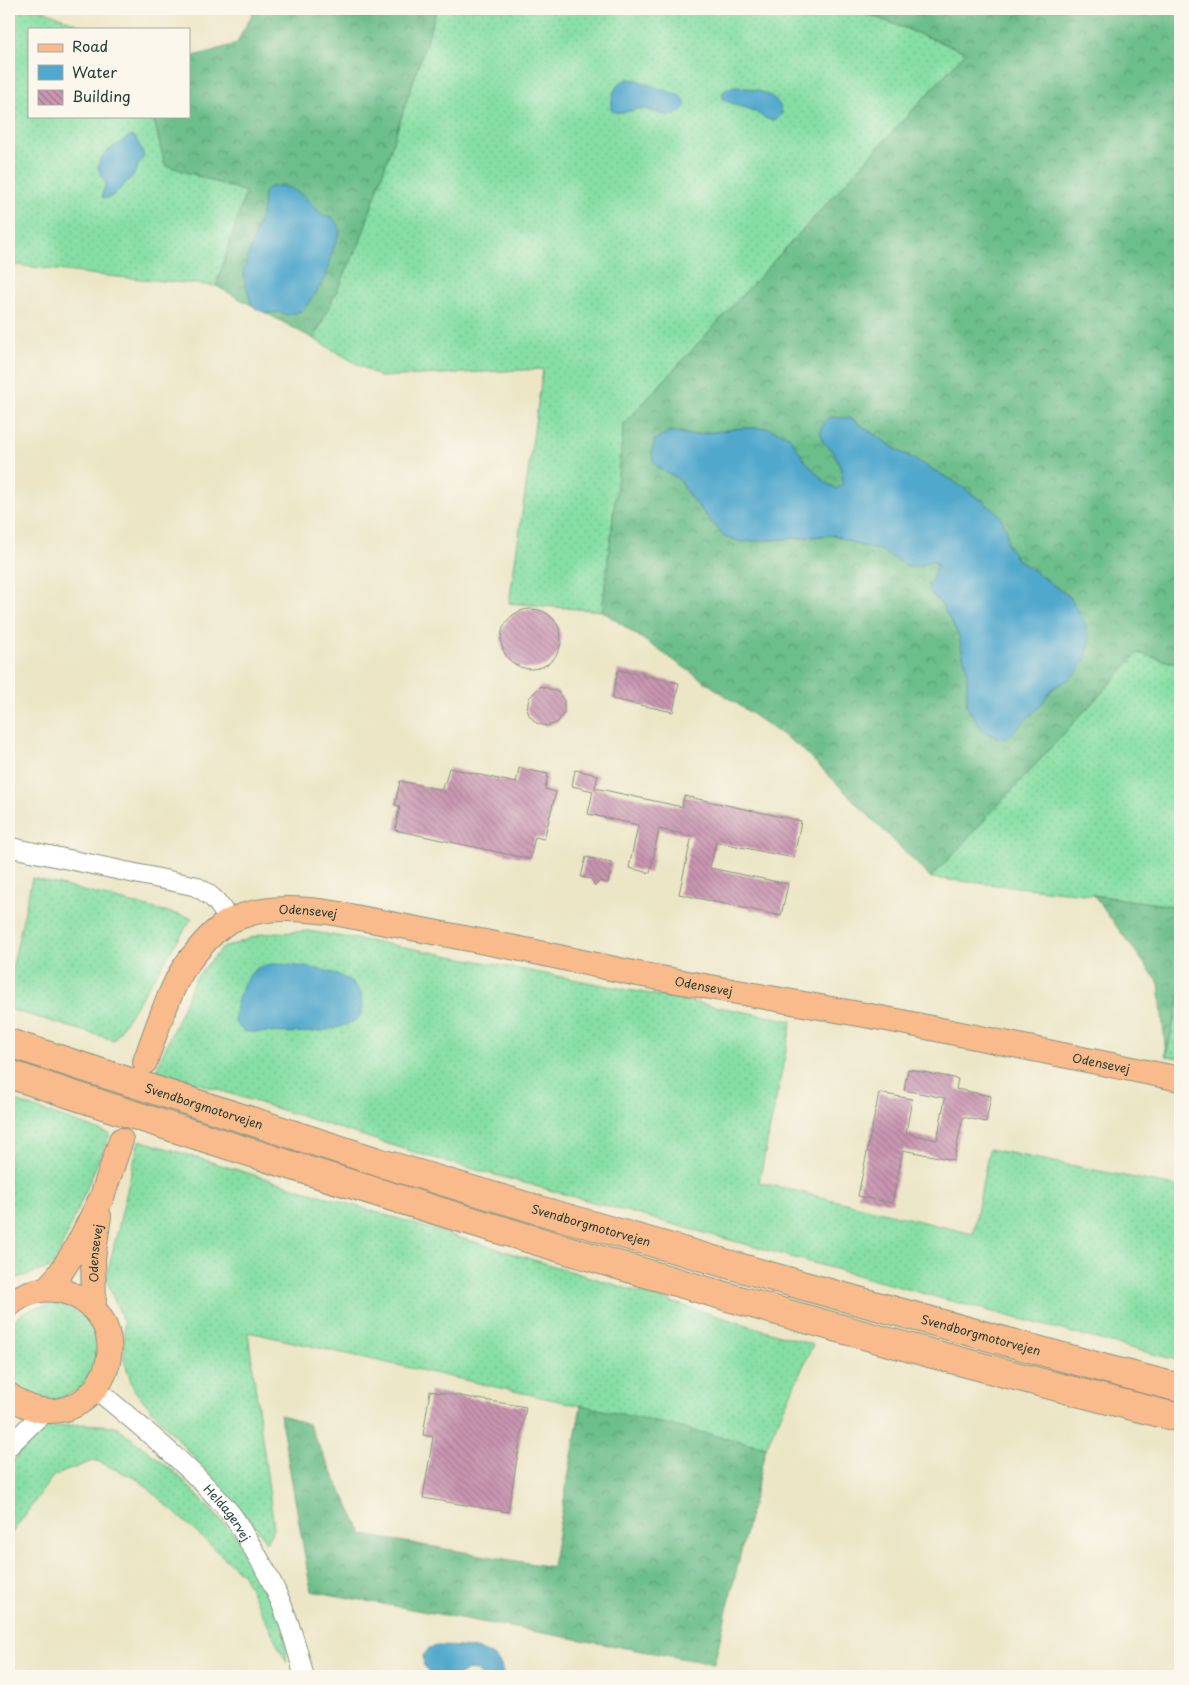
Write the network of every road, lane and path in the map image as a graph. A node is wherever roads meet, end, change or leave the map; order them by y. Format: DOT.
graph roads {
  1 [pos="9,847"];
  2 [pos="229,921"];
  3 [pos="9,1043"];
  4 [pos="146,1062"];
  5 [pos="9,1074"];
  6 [pos="1180,1079"];
  7 [pos="121,1140"];
  8 [pos="102,1197"];
  9 [pos="46,1289"];
  10 [pos="12,1300"];
  11 [pos="94,1309"];
  12 [pos="1180,1388"];
  13 [pos="96,1389"];
  14 [pos="9,1395"];
  15 [pos="45,1411"];
  16 [pos="1180,1418"];
  17 [pos="9,1446"];
  18 [pos="304,1676"];
  1 -- 2 [label="street"];
  2 -- 4 [label="main road, Odensevej"];
  2 -- 6 [label="main road, Odensevej"];
  3 -- 12 [label="highway, Svendborgmotorvejen"];
  5 -- 16 [label="highway"];
  7 -- 8 [label="main road, Odensevej"];
  8 -- 9 [label="main road, Odensevej"];
  8 -- 11 [label="main road, Odensevej"];
  9 -- 10 [label="main road"];
  9 -- 11 [label="main road"];
  11 -- 13 [label="main road"];
  13 -- 15 [label="main road"];
  13 -- 18 [label="street, Heldagervej"];
  14 -- 15 [label="main road"];
  15 -- 17 [label="street"];
}
